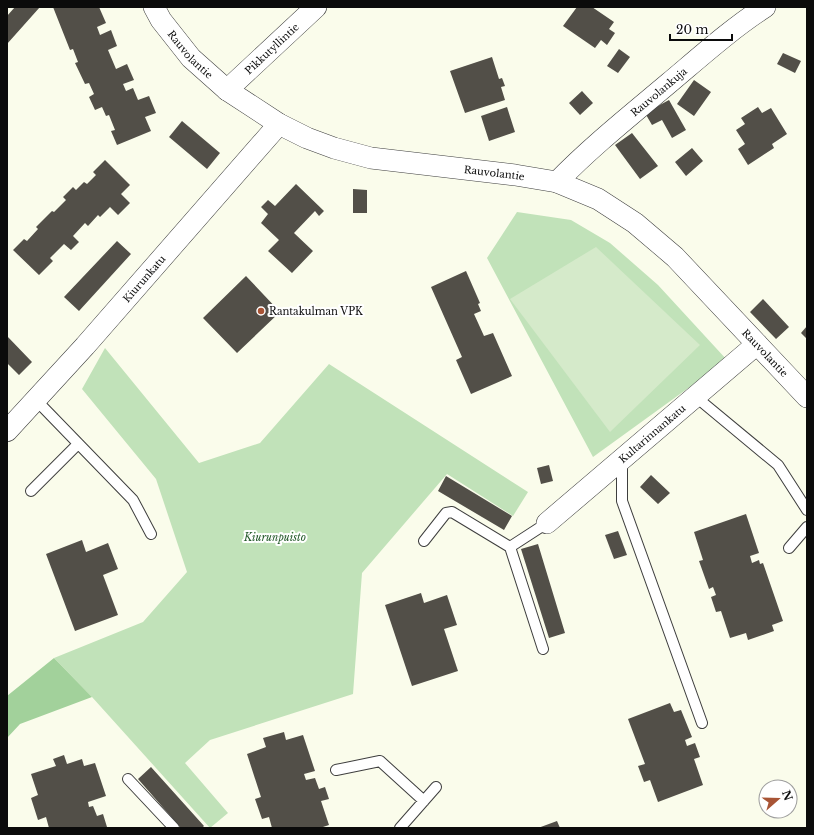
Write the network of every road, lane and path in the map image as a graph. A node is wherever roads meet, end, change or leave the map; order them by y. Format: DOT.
graph roads {
  1 [pos="154,7"];
  2 [pos="316,7"];
  3 [pos="765,7"];
  4 [pos="227,90"];
  5 [pos="279,124"];
  6 [pos="557,182"];
  7 [pos="757,344"];
  8 [pos="696,397"];
  9 [pos="807,397"];
  10 [pos="36,400"];
  11 [pos="7,431"];
  12 [pos="78,444"];
  13 [pos="622,460"];
  14 [pos="31,491"];
  15 [pos="807,510"];
  16 [pos="547,523"];
  17 [pos="807,527"];
  18 [pos="152,534"];
  19 [pos="424,542"];
  20 [pos="510,547"];
  21 [pos="789,548"];
  22 [pos="543,649"];
  23 [pos="702,723"];
  24 [pos="336,770"];
  25 [pos="128,779"];
  26 [pos="436,786"];
  27 [pos="424,801"];
  28 [pos="174,828"];
  29 [pos="400,828"];
  1 -- 4 [label="street, Rauvolantie"];
  2 -- 4 [label="street, Pikkutyllintie"];
  3 -- 6 [label="street, Rauvolankuja"];
  4 -- 5 [label="street, Rauvolantie"];
  5 -- 6 [label="street, Rauvolantie"];
  5 -- 10 [label="street, Kiurunkatu"];
  6 -- 7 [label="street, Rauvolantie"];
  7 -- 8 [label="street, Kultarinnankatu"];
  7 -- 9 [label="street, Rauvolantie"];
  8 -- 13 [label="street, Kultarinnankatu"];
  8 -- 15 [label="lane"];
  10 -- 11 [label="street, Kiurunkatu"];
  10 -- 12 [label="lane"];
  12 -- 14 [label="lane"];
  12 -- 18 [label="lane"];
  13 -- 16 [label="street, Kultarinnankatu"];
  13 -- 23 [label="lane"];
  16 -- 20 [label="lane"];
  17 -- 21 [label="lane"];
  19 -- 20 [label="lane"];
  20 -- 22 [label="lane"];
  24 -- 27 [label="lane"];
  25 -- 28 [label="lane"];
  26 -- 27 [label="lane"];
  27 -- 29 [label="lane"];
}
